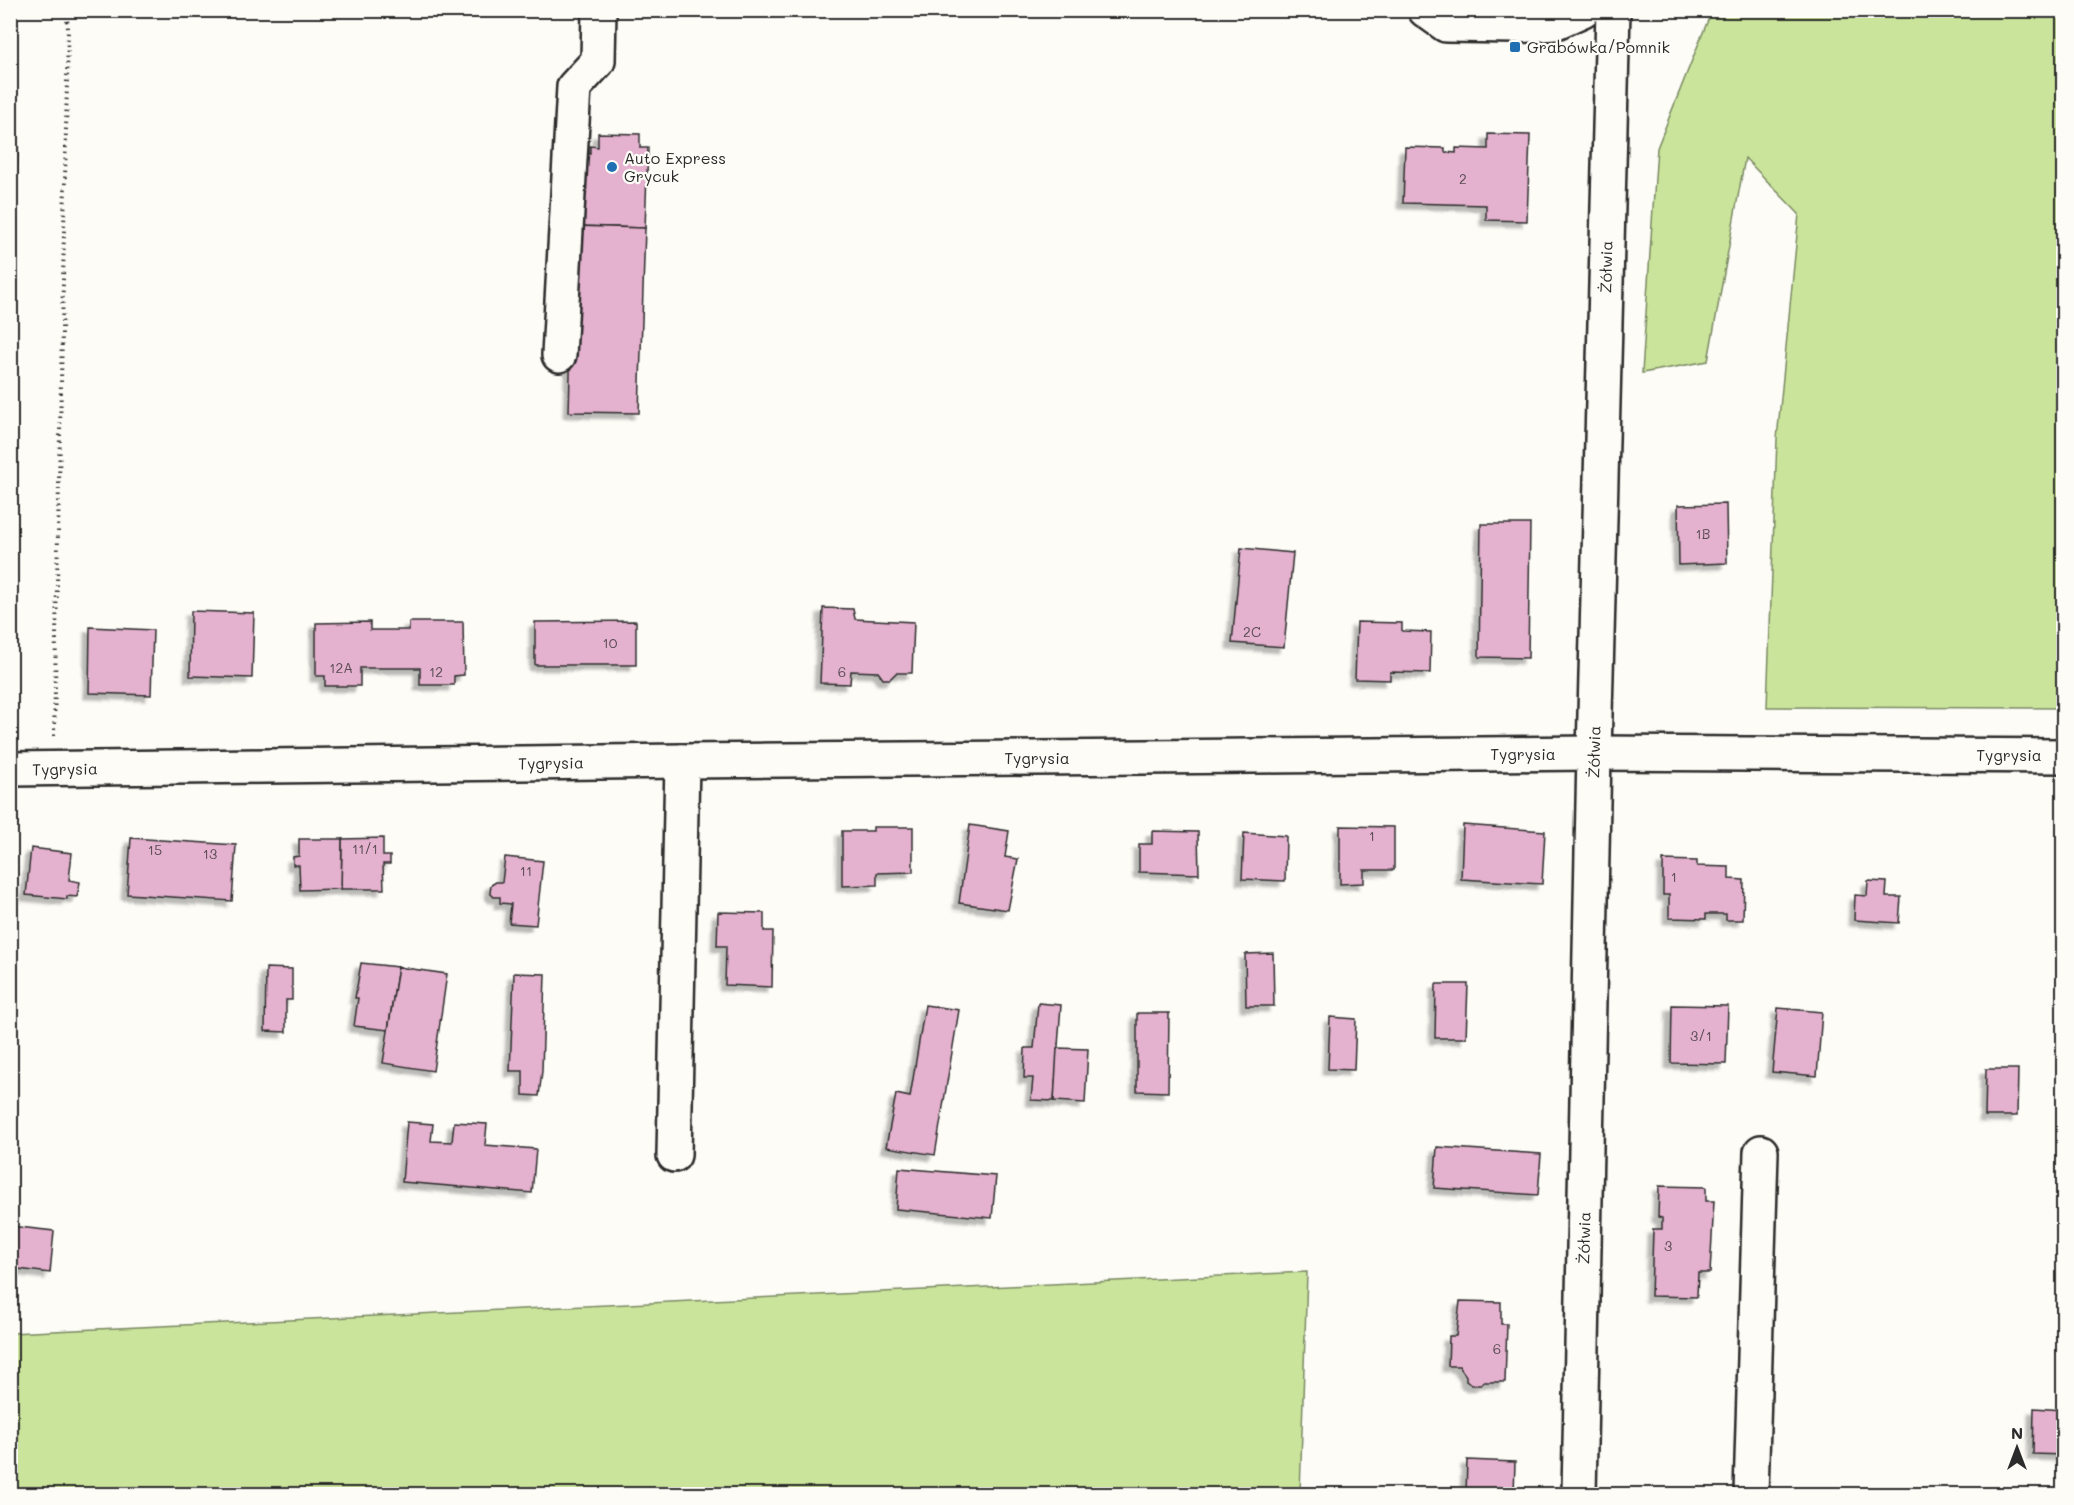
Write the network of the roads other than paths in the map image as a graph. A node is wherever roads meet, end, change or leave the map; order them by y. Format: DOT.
graph roads {
  1 [pos="599,10"];
  2 [pos="1425,10"];
  3 [pos="1583,10"];
  4 [pos="1613,10"];
  5 [pos="559,355"];
  6 [pos="1594,753"];
  7 [pos="2064,756"];
  8 [pos="682,761"];
  9 [pos="10,770"];
  10 [pos="1761,1152"];
  11 [pos="674,1155"];
  12 [pos="1579,1494"];
  13 [pos="1750,1494"];
  1 -- 5 [label="street"];
  2 -- 3 [label="street"];
  4 -- 6 [label="street, Żółwia"];
  6 -- 7 [label="street, Tygrysia"];
  6 -- 8 [label="street, Tygrysia"];
  6 -- 12 [label="street, Żółwia"];
  8 -- 9 [label="street, Tygrysia"];
  8 -- 11 [label="street"];
  10 -- 13 [label="street"];
}
